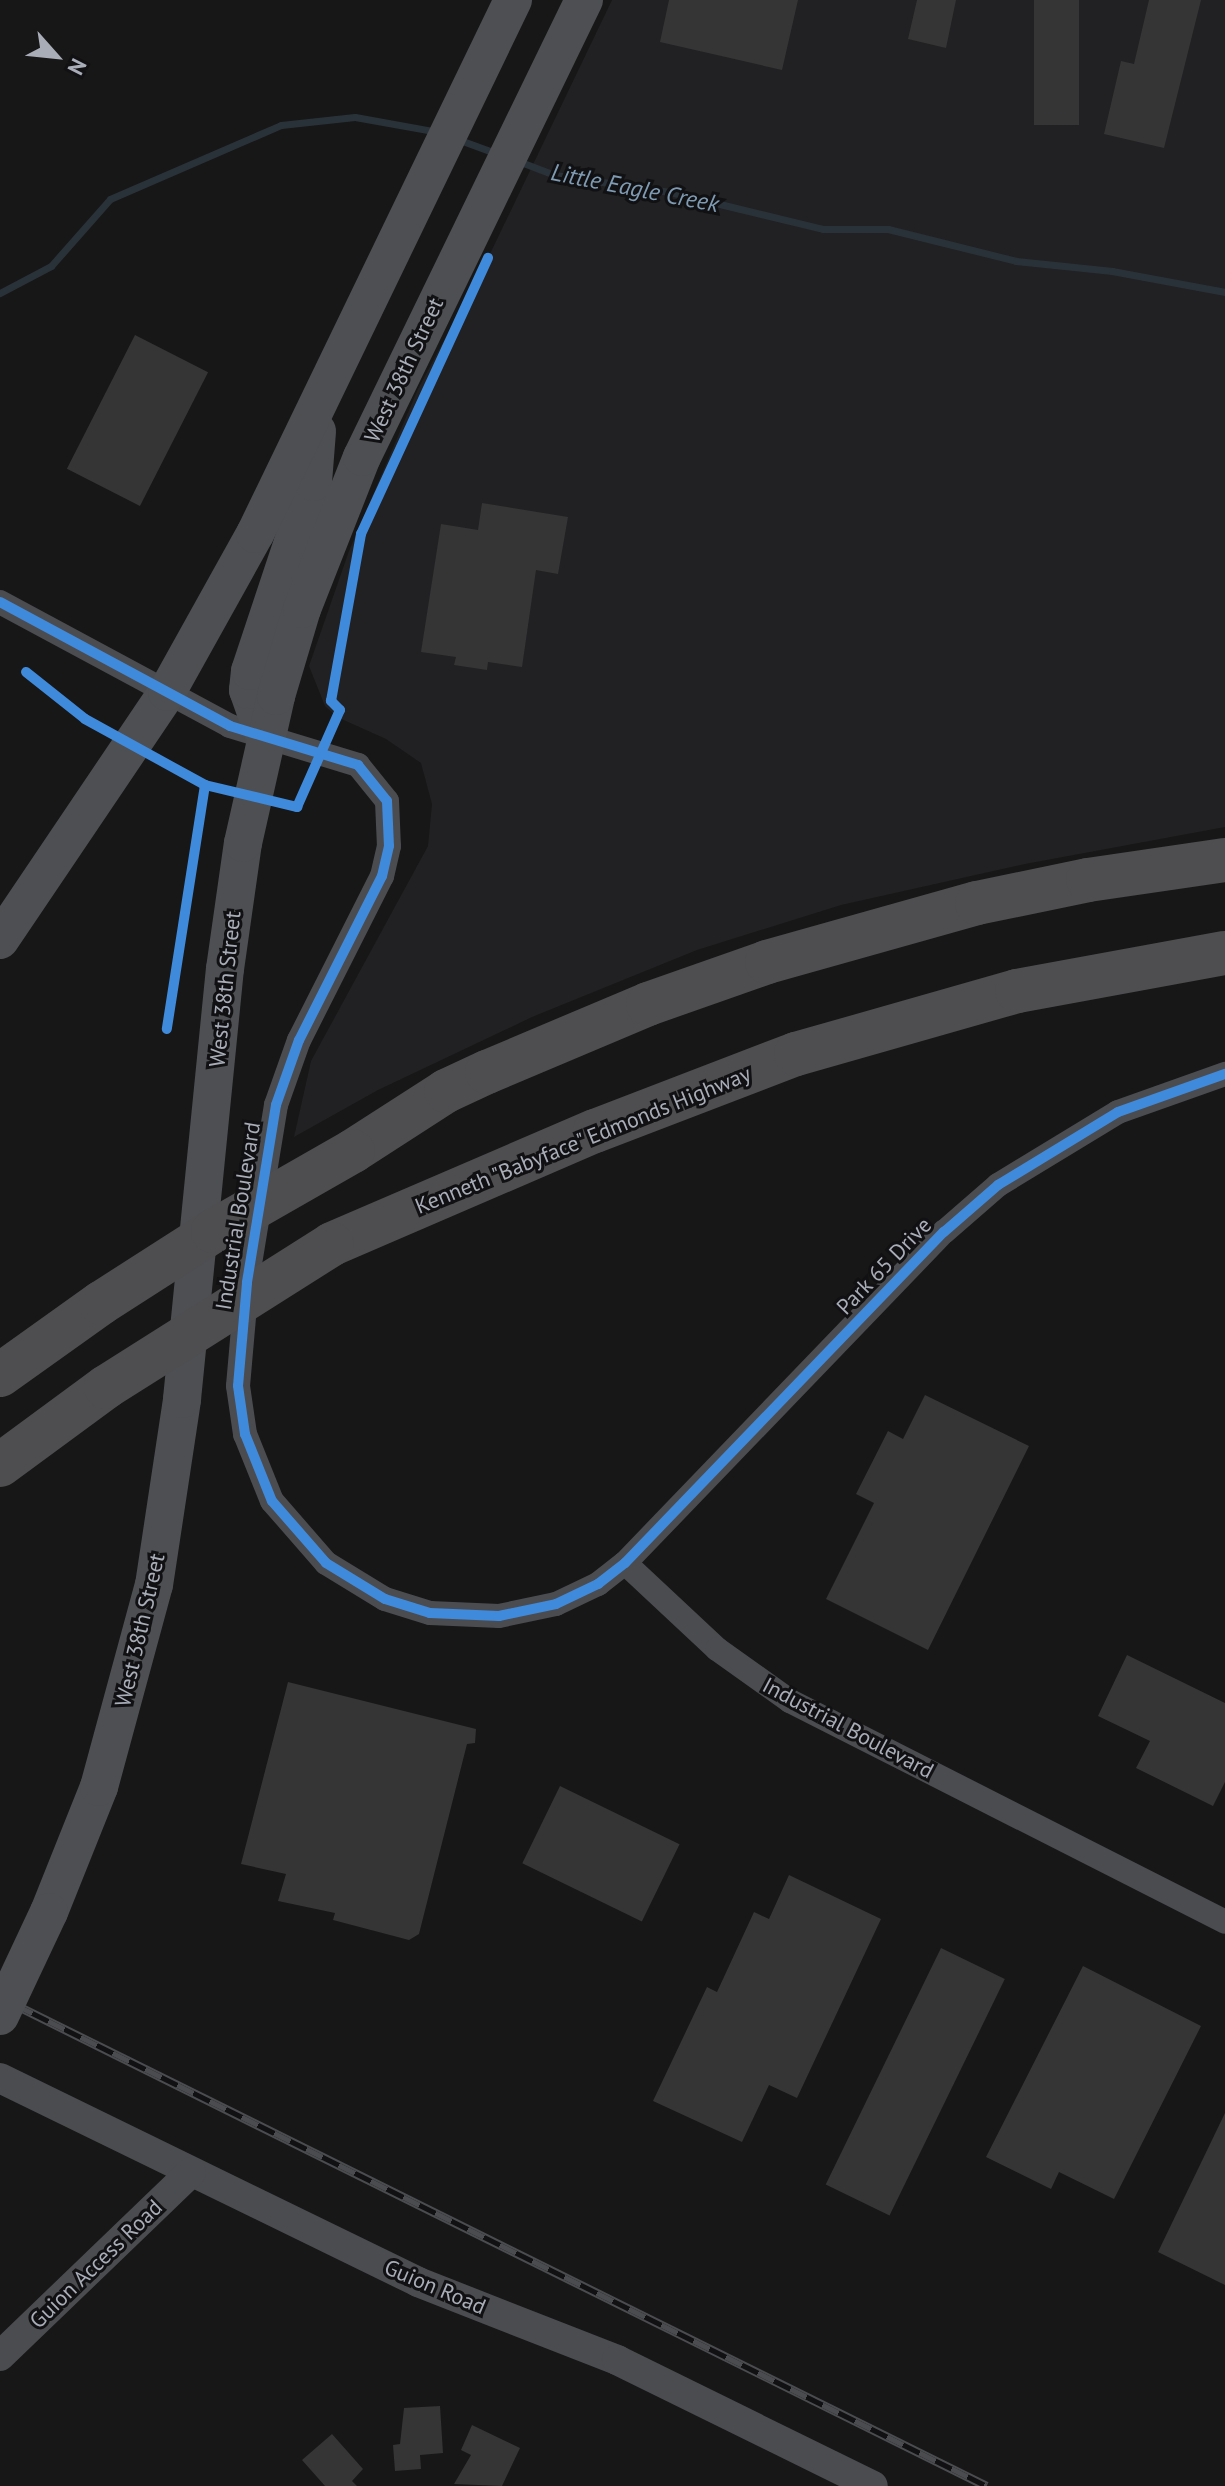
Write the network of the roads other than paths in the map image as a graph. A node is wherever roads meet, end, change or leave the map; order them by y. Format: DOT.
graph roads {
  1 [pos="513,0"];
  2 [pos="584,0"];
  3 [pos="319,408"];
  4 [pos="0,602"];
  5 [pos="167,692"];
  6 [pos="265,738"];
  7 [pos="1225,860"];
  8 [pos="0,940"];
  9 [pos="1225,953"];
  10 [pos="1225,1074"];
  11 [pos="0,1375"];
  12 [pos="0,1465"];
  13 [pos="625,1563"];
  14 [pos="1225,1922"];
  15 [pos="0,2016"];
  16 [pos="0,2078"];
  17 [pos="191,2172"];
  18 [pos="0,2356"];
  19 [pos="873,2486"];
  1 -- 3 [label="main road"];
  2 -- 6 [label="main road, West 38th Street"];
  3 -- 5 [label="main road"];
  3 -- 6 [label="main road"];
  4 -- 5 [label="street, Industrial Boulevard"];
  5 -- 6 [label="street, Industrial Boulevard"];
  5 -- 8 [label="main road"];
  6 -- 13 [label="street, Industrial Boulevard"];
  6 -- 15 [label="main road, West 38th Street, bridge"];
  7 -- 11 [label="highway, bridge"];
  9 -- 12 [label="highway, Kenneth \"Babyface\" Edmonds Highway, bridge"];
  10 -- 13 [label="street, Park 65 Drive"];
  13 -- 14 [label="street, Industrial Boulevard"];
  16 -- 17 [label="street, Guion Road"];
  17 -- 18 [label="street, Guion Access Road"];
  17 -- 19 [label="street, Guion Road"];
}
